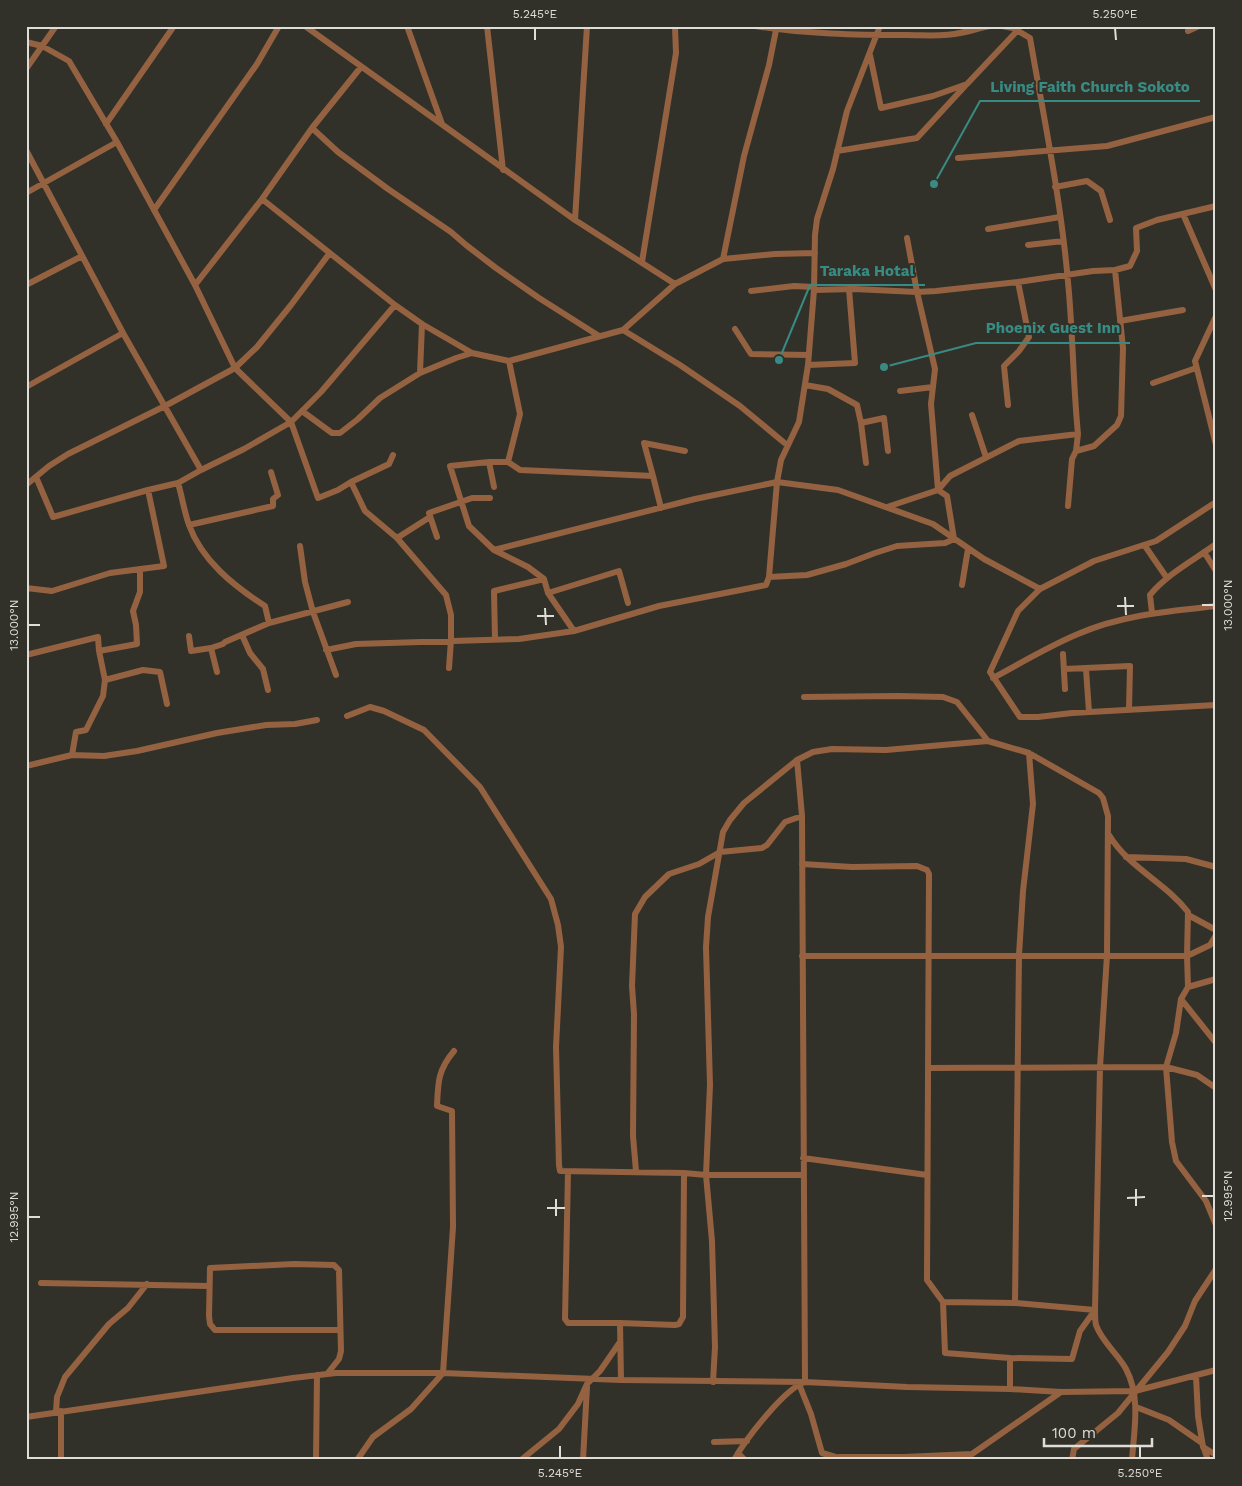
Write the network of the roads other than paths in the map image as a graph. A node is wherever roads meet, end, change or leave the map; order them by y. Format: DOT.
graph roads {
  1 [pos="56,26"];
  2 [pos="174,26"];
  3 [pos="278,26"];
  4 [pos="305,26"];
  5 [pos="407,26"];
  6 [pos="487,26"];
  7 [pos="587,26"];
  8 [pos="674,26"];
  9 [pos="681,26"];
  10 [pos="754,26"];
  11 [pos="880,26"];
  12 [pos="990,26"];
  13 [pos="1002,26"];
  14 [pos="1199,26"];
  15 [pos="776,30"];
  16 [pos="1017,31"];
  17 [pos="1188,31"];
  18 [pos="878,35"];
  19 [pos="26,42"];
  20 [pos="42,46"];
  21 [pos="870,54"];
  22 [pos="361,67"];
  23 [pos="26,69"];
  24 [pos="967,84"];
  25 [pos="1216,117"];
  26 [pos="106,124"];
  27 [pos="442,125"];
  28 [pos="312,128"];
  29 [pos="117,142"];
  30 [pos="26,150"];
  31 [pos="837,151"];
  32 [pos="1050,151"];
  33 [pos="958,158"];
  34 [pos="503,170"];
  35 [pos="45,183"];
  36 [pos="1055,187"];
  37 [pos="26,193"];
  38 [pos="262,199"];
  39 [pos="1216,206"];
  40 [pos="154,210"];
  41 [pos="1183,214"];
  42 [pos="1060,217"];
  43 [pos="575,220"];
  44 [pos="1110,220"];
  45 [pos="988,229"];
  46 [pos="907,238"];
  47 [pos="1063,240"];
  48 [pos="1028,245"];
  49 [pos="815,253"];
  50 [pos="329,254"];
  51 [pos="82,256"];
  52 [pos="723,258"];
  53 [pos="642,262"];
  54 [pos="1115,270"];
  55 [pos="1067,275"];
  56 [pos="1018,282"];
  57 [pos="675,284"];
  58 [pos="26,285"];
  59 [pos="195,285"];
  60 [pos="814,288"];
  61 [pos="849,289"];
  62 [pos="1216,290"];
  63 [pos="751,291"];
  64 [pos="916,292"];
  65 [pos="395,305"];
  66 [pos="1183,310"];
  67 [pos="1216,316"];
  68 [pos="1120,321"];
  69 [pos="422,324"];
  70 [pos="736,329"];
  71 [pos="623,330"];
  72 [pos="123,332"];
  73 [pos="599,336"];
  74 [pos="472,353"];
  75 [pos="809,355"];
  76 [pos="509,361"];
  77 [pos="808,365"];
  78 [pos="235,368"];
  79 [pos="1196,368"];
  80 [pos="420,373"];
  81 [pos="1153,383"];
  82 [pos="805,385"];
  83 [pos="933,386"];
  84 [pos="26,387"];
  85 [pos="900,391"];
  86 [pos="1008,405"];
  87 [pos="165,406"];
  88 [pos="302,411"];
  89 [pos="972,415"];
  90 [pos="291,422"];
  91 [pos="861,423"];
  92 [pos="1078,434"];
  93 [pos="787,445"];
  94 [pos="1216,445"];
  95 [pos="684,451"];
  96 [pos="888,451"];
  97 [pos="1076,451"];
  98 [pos="393,455"];
  99 [pos="986,457"];
  100 [pos="489,462"];
  101 [pos="508,462"];
  102 [pos="866,463"];
  103 [pos="201,470"];
  104 [pos="271,472"];
  105 [pos="653,476"];
  106 [pos="36,477"];
  107 [pos="178,482"];
  108 [pos="351,482"];
  109 [pos="777,482"];
  110 [pos="26,485"];
  111 [pos="494,487"];
  112 [pos="148,490"];
  113 [pos="938,490"];
  114 [pos="490,498"];
  115 [pos="461,502"];
  116 [pos="1216,502"];
  117 [pos="1068,506"];
  118 [pos="886,507"];
  119 [pos="661,508"];
  120 [pos="430,517"];
  121 [pos="189,525"];
  122 [pos="437,537"];
  123 [pos="397,538"];
  124 [pos="954,539"];
  125 [pos="1216,544"];
  126 [pos="300,546"];
  127 [pos="1145,546"];
  128 [pos="968,549"];
  129 [pos="494,550"];
  130 [pos="1204,552"];
  131 [pos="140,569"];
  132 [pos="1216,571"];
  133 [pos="769,577"];
  134 [pos="1168,578"];
  135 [pos="544,579"];
  136 [pos="962,585"];
  137 [pos="26,588"];
  138 [pos="1040,589"];
  139 [pos="548,593"];
  140 [pos="348,602"];
  141 [pos="628,603"];
  142 [pos="1216,606"];
  143 [pos="313,612"];
  144 [pos="1152,613"];
  145 [pos="269,623"];
  146 [pos="574,631"];
  147 [pos="242,635"];
  148 [pos="189,636"];
  149 [pos="451,640"];
  150 [pos="495,640"];
  151 [pos="211,648"];
  152 [pos="326,650"];
  153 [pos="99,651"];
  154 [pos="1064,654"];
  155 [pos="26,655"];
  156 [pos="448,668"];
  157 [pos="1086,668"];
  158 [pos="1064,669"];
  159 [pos="217,672"];
  160 [pos="336,674"];
  161 [pos="993,678"];
  162 [pos="105,680"];
  163 [pos="1066,689"];
  164 [pos="268,690"];
  165 [pos="804,698"];
  166 [pos="167,704"];
  167 [pos="1216,705"];
  168 [pos="1129,710"];
  169 [pos="1089,712"];
  170 [pos="347,716"];
  171 [pos="317,720"];
  172 [pos="988,741"];
  173 [pos="1029,753"];
  174 [pos="72,755"];
  175 [pos="797,760"];
  176 [pos="26,766"];
  177 [pos="802,816"];
  178 [pos="1108,834"];
  179 [pos="720,852"];
  180 [pos="1126,857"];
  181 [pos="802,864"];
  182 [pos="1216,867"];
  183 [pos="1190,916"];
  184 [pos="1216,930"];
  185 [pos="1216,935"];
  186 [pos="1019,955"];
  187 [pos="1107,955"];
  188 [pos="802,956"];
  189 [pos="928,956"];
  190 [pos="1187,956"];
  191 [pos="1216,979"];
  192 [pos="1188,987"];
  193 [pos="1182,999"];
  194 [pos="1216,1043"];
  195 [pos="454,1051"];
  196 [pos="1100,1067"];
  197 [pos="1166,1067"];
  198 [pos="929,1068"];
  199 [pos="1018,1068"];
  200 [pos="1216,1088"];
  201 [pos="803,1158"];
  202 [pos="636,1171"];
  203 [pos="568,1172"];
  204 [pos="684,1173"];
  205 [pos="927,1174"];
  206 [pos="706,1175"];
  207 [pos="804,1175"];
  208 [pos="1216,1225"];
  209 [pos="1216,1269"];
  210 [pos="40,1283"];
  211 [pos="147,1284"];
  212 [pos="209,1286"];
  213 [pos="943,1302"];
  214 [pos="1014,1303"];
  215 [pos="1095,1310"];
  216 [pos="620,1323"];
  217 [pos="340,1330"];
  218 [pos="621,1341"];
  219 [pos="1010,1358"];
  220 [pos="1216,1370"];
  221 [pos="443,1373"];
  222 [pos="327,1374"];
  223 [pos="317,1375"];
  224 [pos="1196,1376"];
  225 [pos="588,1380"];
  226 [pos="621,1380"];
  227 [pos="714,1382"];
  228 [pos="802,1383"];
  229 [pos="1010,1388"];
  230 [pos="1135,1391"];
  231 [pos="1061,1392"];
  232 [pos="1136,1407"];
  233 [pos="58,1412"];
  234 [pos="26,1417"];
  235 [pos="747,1441"];
  236 [pos="714,1442"];
  237 [pos="1203,1447"];
  238 [pos="738,1453"];
  239 [pos="1216,1455"];
  240 [pos="972,1457"];
  241 [pos="839,1459"];
  242 [pos="61,1460"];
  243 [pos="316,1460"];
  244 [pos="357,1460"];
  245 [pos="456,1460"];
  246 [pos="474,1460"];
  247 [pos="521,1460"];
  248 [pos="582,1460"];
  249 [pos="734,1460"];
  250 [pos="745,1460"];
  251 [pos="1072,1460"];
  252 [pos="1132,1460"];
  253 [pos="1208,1460"];
  1 -- 20 [label="street"];
  2 -- 26 [label="street"];
  3 -- 40 [label="street"];
  4 -- 22 [label="street"];
  5 -- 27 [label="street"];
  6 -- 34 [label="street"];
  7 -- 43 [label="street"];
  8 -- 9 [label="street"];
  8 -- 53 [label="street"];
  10 -- 15 [label="street"];
  11 -- 18 [label="street"];
  12 -- 18 [label="street"];
  13 -- 16 [label="street"];
  14 -- 17 [label="street"];
  15 -- 18 [label="street"];
  15 -- 52 [label="street"];
  16 -- 24 [label="street"];
  16 -- 32 [label="street"];
  18 -- 21 [label="street"];
  19 -- 20 [label="street"];
  20 -- 23 [label="street"];
  20 -- 26 [label="street"];
  21 -- 24 [label="street"];
  21 -- 31 [label="street"];
  22 -- 27 [label="street"];
  22 -- 28 [label="street"];
  24 -- 31 [label="street"];
  25 -- 32 [label="street"];
  26 -- 29 [label="street"];
  27 -- 34 [label="street"];
  28 -- 38 [label="street"];
  28 -- 73 [label="street"];
  29 -- 35 [label="street"];
  29 -- 40 [label="street"];
  30 -- 35 [label="street"];
  31 -- 49 [label="street"];
  32 -- 33 [label="street"];
  32 -- 36 [label="street"];
  34 -- 43 [label="street"];
  35 -- 37 [label="street"];
  35 -- 51 [label="street"];
  36 -- 42 [label="street"];
  36 -- 44 [label="street"];
  38 -- 50 [label="street"];
  38 -- 59 [label="street"];
  39 -- 41 [label="street"];
  40 -- 59 [label="street"];
  41 -- 54 [label="street"];
  41 -- 62 [label="street"];
  42 -- 45 [label="street"];
  42 -- 47 [label="street"];
  43 -- 53 [label="street"];
  46 -- 64 [label="street"];
  47 -- 48 [label="street"];
  47 -- 55 [label="street"];
  49 -- 52 [label="street"];
  49 -- 60 [label="street"];
  50 -- 65 [label="street"];
  50 -- 78 [label="street"];
  51 -- 58 [label="street"];
  51 -- 72 [label="street"];
  52 -- 57 [label="street"];
  53 -- 57 [label="street"];
  54 -- 55 [label="street"];
  54 -- 68 [label="street"];
  55 -- 56 [label="street"];
  55 -- 92 [label="street"];
  56 -- 64 [label="street"];
  56 -- 86 [label="street"];
  57 -- 71 [label="street"];
  59 -- 78 [label="street"];
  60 -- 61 [label="street"];
  60 -- 63 [label="street"];
  60 -- 75 [label="street"];
  61 -- 64 [label="street"];
  61 -- 77 [label="street"];
  64 -- 83 [label="street"];
  65 -- 69 [label="street"];
  65 -- 88 [label="street"];
  66 -- 68 [label="street"];
  67 -- 79 [label="street"];
  68 -- 97 [label="street"];
  69 -- 74 [label="street"];
  69 -- 80 [label="street"];
  70 -- 75 [label="street"];
  71 -- 73 [label="street"];
  71 -- 93 [label="street"];
  72 -- 84 [label="street"];
  72 -- 87 [label="street"];
  73 -- 76 [label="street"];
  74 -- 76 [label="street"];
  74 -- 80 [label="street"];
  75 -- 77 [label="street"];
  76 -- 101 [label="street"];
  77 -- 82 [label="street"];
  78 -- 87 [label="street"];
  78 -- 90 [label="street"];
  79 -- 81 [label="street"];
  79 -- 94 [label="street"];
  80 -- 88 [label="street"];
  82 -- 91 [label="street"];
  82 -- 93 [label="street"];
  83 -- 85 [label="street"];
  83 -- 113 [label="street"];
  87 -- 103 [label="street"];
  87 -- 106 [label="street"];
  88 -- 90 [label="street"];
  89 -- 99 [label="street"];
  90 -- 103 [label="street"];
  90 -- 108 [label="street"];
  91 -- 96 [label="street"];
  91 -- 102 [label="street"];
  92 -- 97 [label="street"];
  92 -- 99 [label="street"];
  93 -- 109 [label="street"];
  95 -- 105 [label="street"];
  97 -- 117 [label="street"];
  98 -- 108 [label="street"];
  99 -- 113 [label="street"];
  100 -- 101 [label="street"];
  100 -- 111 [label="street"];
  100 -- 115 [label="street"];
  101 -- 105 [label="street"];
  103 -- 107 [label="street"];
  104 -- 121 [label="street"];
  105 -- 119 [label="street"];
  106 -- 110 [label="street"];
  106 -- 112 [label="street"];
  107 -- 112 [label="street"];
  107 -- 121 [label="street"];
  108 -- 123 [label="street"];
  109 -- 118 [label="street"];
  109 -- 119 [label="street"];
  109 -- 133 [label="street"];
  112 -- 131 [label="street"];
  113 -- 118 [label="street"];
  113 -- 124 [label="street"];
  114 -- 115 [label="street"];
  115 -- 120 [label="street"];
  115 -- 129 [label="street"];
  116 -- 127 [label="street"];
  118 -- 124 [label="street"];
  119 -- 129 [label="street"];
  120 -- 122 [label="street"];
  120 -- 123 [label="street"];
  121 -- 145 [label="street"];
  123 -- 149 [label="street"];
  124 -- 128 [label="street"];
  124 -- 133 [label="street"];
  125 -- 130 [label="street"];
  126 -- 143 [label="street"];
  127 -- 134 [label="street"];
  127 -- 138 [label="street"];
  128 -- 136 [label="street"];
  128 -- 138 [label="street"];
  129 -- 135 [label="street"];
  130 -- 132 [label="street"];
  130 -- 134 [label="street"];
  131 -- 137 [label="street"];
  131 -- 153 [label="street"];
  133 -- 146 [label="street"];
  134 -- 144 [label="street"];
  135 -- 139 [label="street"];
  135 -- 150 [label="street"];
  138 -- 161 [label="street"];
  139 -- 141 [label="street"];
  139 -- 146 [label="street"];
  140 -- 143 [label="street"];
  142 -- 144 [label="street"];
  143 -- 145 [label="street"];
  143 -- 152 [label="street"];
  144 -- 161 [label="street"];
  145 -- 147 [label="street"];
  146 -- 150 [label="street"];
  147 -- 151 [label="street"];
  147 -- 164 [label="street"];
  148 -- 151 [label="street"];
  149 -- 150 [label="street"];
  149 -- 152 [label="street"];
  149 -- 156 [label="street"];
  151 -- 159 [label="street"];
  152 -- 160 [label="street"];
  153 -- 155 [label="street"];
  153 -- 162 [label="street"];
  154 -- 158 [label="street"];
  157 -- 158 [label="street"];
  157 -- 168 [label="street"];
  157 -- 169 [label="street"];
  158 -- 163 [label="street"];
  161 -- 169 [label="street"];
  162 -- 166 [label="street"];
  162 -- 174 [label="street"];
  165 -- 172 [label="street"];
  167 -- 168 [label="street"];
  168 -- 169 [label="street"];
  170 -- 203 [label="street"];
  171 -- 174 [label="street"];
  172 -- 173 [label="street"];
  172 -- 175 [label="street"];
  173 -- 178 [label="street"];
  173 -- 186 [label="street"];
  174 -- 176 [label="street"];
  175 -- 177 [label="street"];
  175 -- 179 [label="street"];
  177 -- 179 [label="street"];
  177 -- 181 [label="street"];
  178 -- 180 [label="street"];
  178 -- 187 [label="street"];
  179 -- 202 [label="street"];
  179 -- 206 [label="street"];
  180 -- 182 [label="street"];
  180 -- 183 [label="street"];
  181 -- 188 [label="street"];
  181 -- 189 [label="street"];
  183 -- 184 [label="street"];
  183 -- 190 [label="street"];
  185 -- 190 [label="street"];
  186 -- 187 [label="street"];
  186 -- 189 [label="street"];
  186 -- 199 [label="street"];
  187 -- 190 [label="street"];
  187 -- 196 [label="street"];
  188 -- 189 [label="street"];
  188 -- 201 [label="street"];
  189 -- 198 [label="street"];
  190 -- 192 [label="street"];
  191 -- 192 [label="street"];
  192 -- 193 [label="street"];
  193 -- 194 [label="street"];
  193 -- 197 [label="street"];
  195 -- 221 [label="street"];
  196 -- 197 [label="street"];
  196 -- 199 [label="street"];
  196 -- 215 [label="street"];
  197 -- 200 [label="street"];
  197 -- 208 [label="street"];
  198 -- 199 [label="street"];
  198 -- 205 [label="street"];
  199 -- 214 [label="street"];
  201 -- 205 [label="street"];
  201 -- 207 [label="street"];
  202 -- 203 [label="street"];
  202 -- 204 [label="street"];
  203 -- 216 [label="street"];
  204 -- 206 [label="street"];
  204 -- 216 [label="street"];
  205 -- 213 [label="street"];
  206 -- 207 [label="street"];
  206 -- 227 [label="street"];
  207 -- 228 [label="street"];
  209 -- 230 [label="street"];
  210 -- 211 [label="street"];
  211 -- 212 [label="street"];
  211 -- 233 [label="street"];
  212 -- 217 [label="street"];
  212 -- 217 [label="street"];
  213 -- 214 [label="street"];
  213 -- 219 [label="street"];
  214 -- 215 [label="street"];
  215 -- 219 [label="street"];
  215 -- 230 [label="street"];
  216 -- 218 [label="street"];
  217 -- 222 [label="street"];
  218 -- 225 [label="street"];
  218 -- 226 [label="street"];
  219 -- 229 [label="street"];
  220 -- 224 [label="street"];
  221 -- 222 [label="street"];
  221 -- 225 [label="street"];
  221 -- 244 [label="street"];
  222 -- 223 [label="street"];
  223 -- 233 [label="street"];
  223 -- 243 [label="street"];
  224 -- 230 [label="street"];
  224 -- 237 [label="street"];
  225 -- 226 [label="street"];
  225 -- 247 [label="street"];
  225 -- 248 [label="street"];
  226 -- 227 [label="street"];
  227 -- 228 [label="street"];
  228 -- 229 [label="street"];
  228 -- 235 [label="street"];
  228 -- 241 [label="street"];
  229 -- 231 [label="street"];
  230 -- 231 [label="street"];
  230 -- 232 [label="street"];
  230 -- 251 [label="street"];
  231 -- 240 [label="street"];
  232 -- 237 [label="street"];
  232 -- 252 [label="street"];
  233 -- 234 [label="street"];
  233 -- 242 [label="street"];
  235 -- 236 [label="street"];
  235 -- 238 [label="street"];
  237 -- 239 [label="street"];
  237 -- 253 [label="street"];
  238 -- 249 [label="street"];
  238 -- 250 [label="street"];
  240 -- 241 [label="street"];
  245 -- 246 [label="street"];
}
